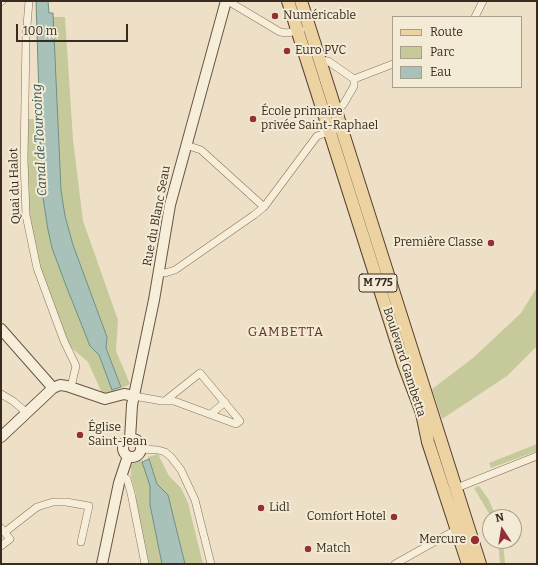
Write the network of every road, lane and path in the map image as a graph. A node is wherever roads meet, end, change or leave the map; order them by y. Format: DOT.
graph roads {
  1 [pos="29,1"];
  2 [pos="227,1"];
  3 [pos="288,1"];
  4 [pos="301,1"];
  5 [pos="483,1"];
  6 [pos="476,16"];
  7 [pos="310,27"];
  8 [pos="298,30"];
  9 [pos="320,60"];
  10 [pos="392,64"];
  11 [pos="354,79"];
  12 [pos="336,109"];
  13 [pos="342,127"];
  14 [pos="330,131"];
  15 [pos="186,145"];
  16 [pos="264,207"];
  17 [pos="159,272"];
  18 [pos="1,329"];
  19 [pos="71,387"];
  20 [pos="53,388"];
  21 [pos="1,394"];
  22 [pos="134,396"];
  23 [pos="166,400"];
  24 [pos="225,402"];
  25 [pos="27,413"];
  26 [pos="211,414"];
  27 [pos="1,437"];
  28 [pos="130,439"];
  29 [pos="141,449"];
  30 [pos="128,456"];
  31 [pos="537,456"];
  32 [pos="121,475"];
  33 [pos="456,488"];
  34 [pos="444,493"];
  35 [pos="468,524"];
  36 [pos="456,529"];
  37 [pos="3,530"];
  38 [pos="82,542"];
  39 [pos="1,546"];
  40 [pos="102,564"];
  41 [pos="145,564"];
  42 [pos="211,564"];
  43 [pos="394,564"];
  44 [pos="468,564"];
  45 [pos="480,564"];
  1 -- 19 [label="street, Quai du Halot"];
  2 -- 8 [label="street"];
  2 -- 15 [label="street, Rue du Blanc Seau"];
  3 -- 8 [label="main road, Boulevard Gambetta / M 775"];
  4 -- 7 [label="main road, Boulevard Gambetta / M 775"];
  5 -- 6 [label="street"];
  7 -- 8 [label="street"];
  7 -- 9 [label="main road, Boulevard Gambetta / M 775"];
  8 -- 14 [label="main road, Boulevard Gambetta / M 775"];
  9 -- 11 [label="street"];
  9 -- 12 [label="main road, Boulevard Gambetta / M 775"];
  10 -- 11 [label="street"];
  11 -- 12 [label="street"];
  12 -- 13 [label="main road, Boulevard Gambetta / M 775"];
  13 -- 14 [label="street"];
  13 -- 33 [label="main road, Boulevard Gambetta / M 775"];
  14 -- 16 [label="street"];
  14 -- 34 [label="main road, Boulevard Gambetta / M 775"];
  15 -- 16 [label="street"];
  15 -- 17 [label="street, Rue du Blanc Seau"];
  16 -- 17 [label="street"];
  17 -- 22 [label="street, Rue du Blanc Seau"];
  18 -- 20 [label="street"];
  19 -- 20 [label="street"];
  19 -- 22 [label="street"];
  20 -- 25 [label="street"];
  21 -- 25 [label="street"];
  22 -- 23 [label="street"];
  22 -- 28 [label="street, Rue du Blanc Seau"];
  23 -- 24 [label="street"];
  23 -- 26 [label="street"];
  24 -- 26 [label="street"];
  24 -- 26 [label="street"];
  25 -- 27 [label="street"];
  28 -- 29 [label="street"];
  28 -- 30 [label="street"];
  29 -- 30 [label="street"];
  29 -- 42 [label="street"];
  30 -- 32 [label="street"];
  31 -- 33 [label="street"];
  32 -- 40 [label="street"];
  32 -- 41 [label="street"];
  33 -- 34 [label="street"];
  33 -- 35 [label="main road, Boulevard Gambetta / M 775"];
  34 -- 36 [label="main road, Boulevard Gambetta / M 775"];
  35 -- 36 [label="street"];
  35 -- 45 [label="main road, Boulevard Gambetta / M 775"];
  36 -- 43 [label="street"];
  36 -- 44 [label="main road, Boulevard Gambetta / M 775"];
  37 -- 38 [label="street"];
  37 -- 39 [label="street"];
}
